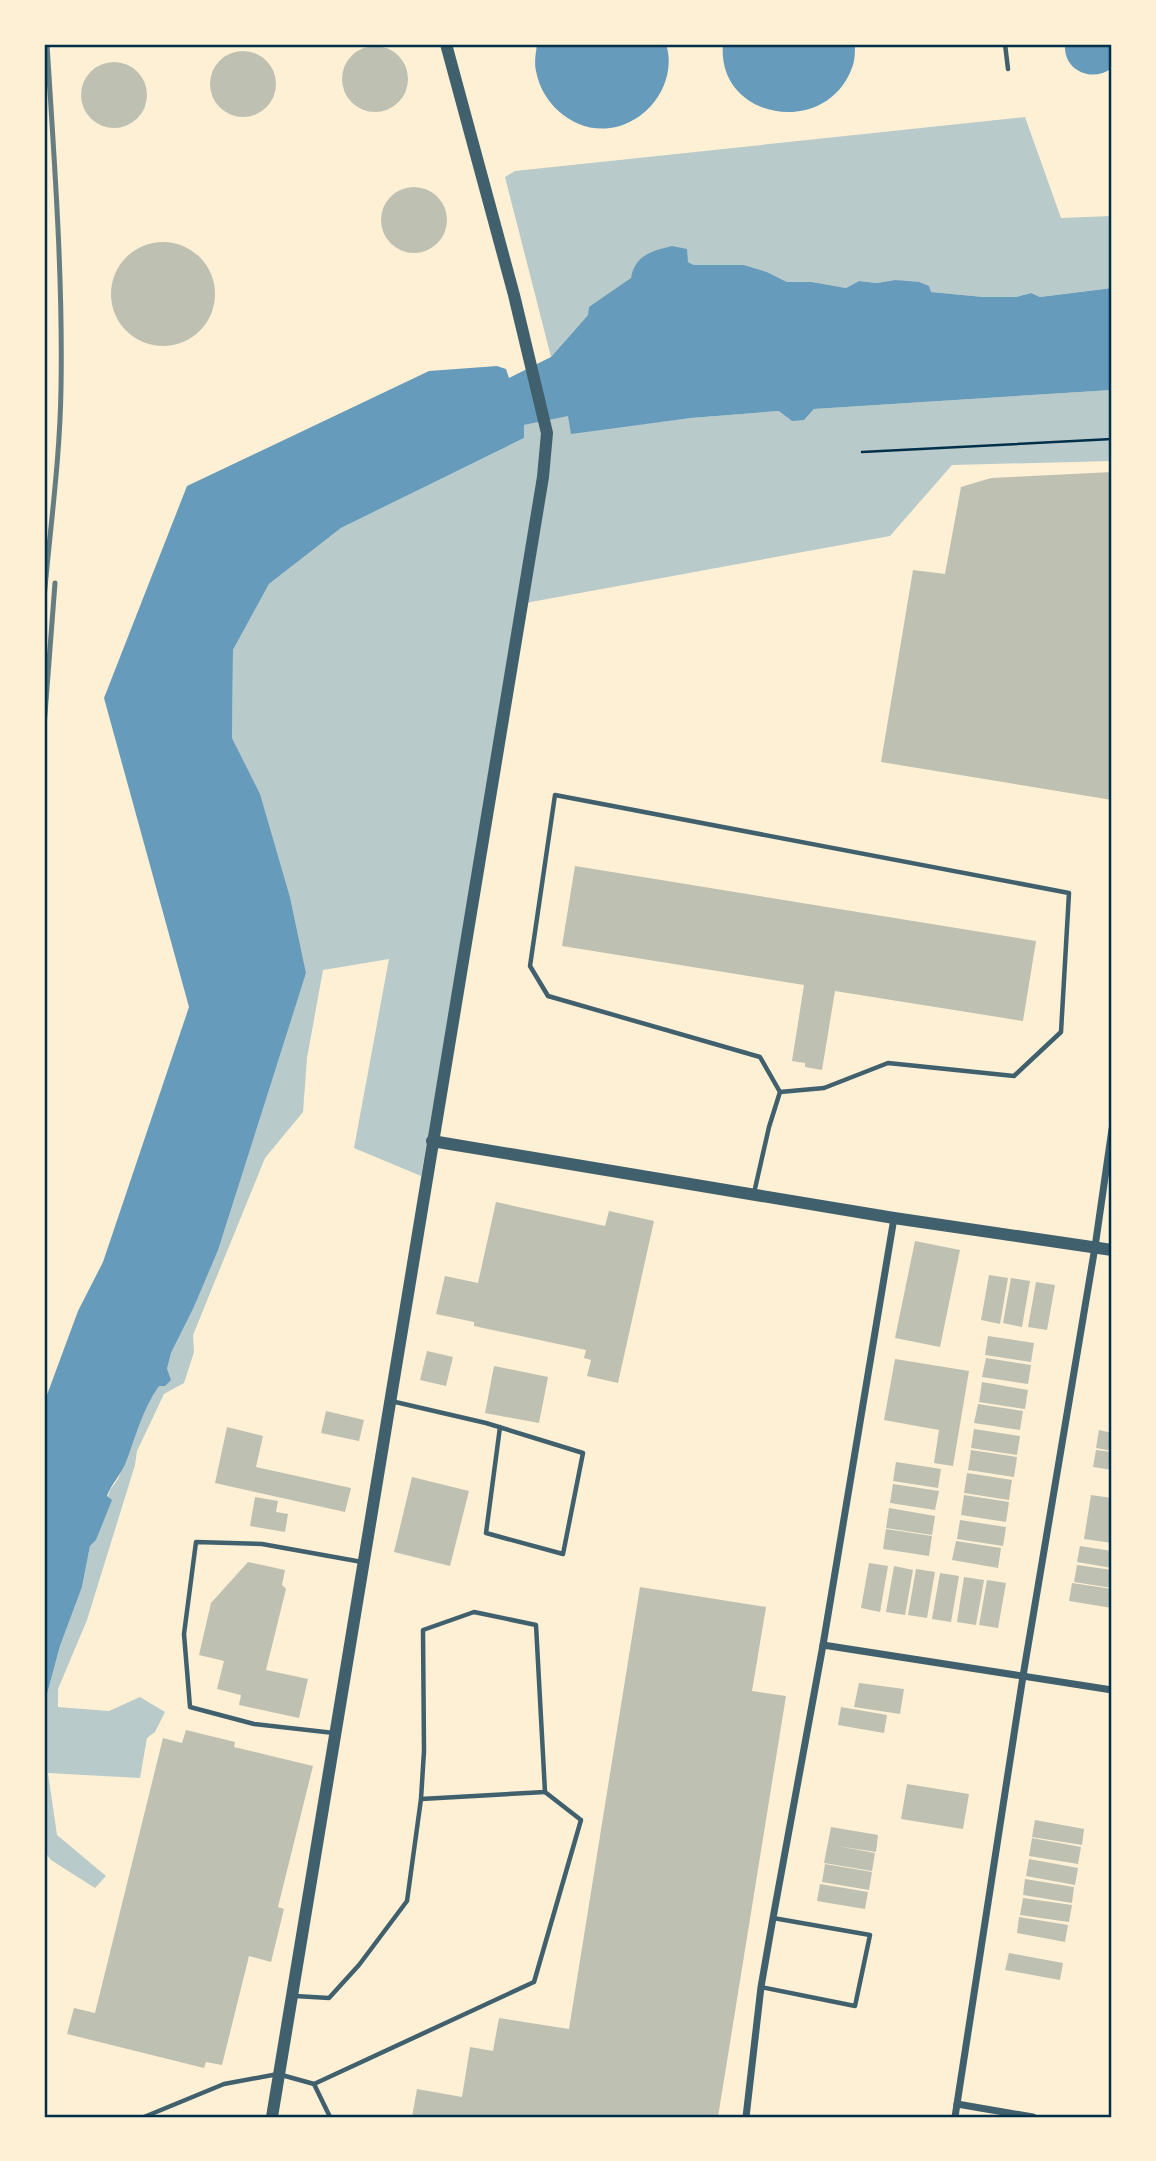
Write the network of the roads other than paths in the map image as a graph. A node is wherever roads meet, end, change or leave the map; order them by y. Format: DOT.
graph roads {
  1 [pos="446,44"];
  2 [pos="1005,44"];
  3 [pos="1008,69"];
  4 [pos="780,1092"];
  5 [pos="1112,1129"];
  6 [pos="432,1141"];
  7 [pos="754,1194"];
  8 [pos="894,1218"];
  9 [pos="1095,1247"];
  10 [pos="1112,1250"];
  11 [pos="389,1401"];
  12 [pos="500,1427"];
  13 [pos="363,1563"];
  14 [pos="823,1645"];
  15 [pos="1023,1676"];
  16 [pos="1112,1690"];
  17 [pos="335,1733"];
  18 [pos="545,1792"];
  19 [pos="421,1799"];
  20 [pos="773,1918"];
  21 [pos="761,1987"];
  22 [pos="291,1996"];
  23 [pos="278,2074"];
  24 [pos="314,2084"];
  25 [pos="957,2104"];
  26 [pos="144,2117"];
  27 [pos="272,2117"];
  28 [pos="330,2117"];
  29 [pos="747,2117"];
  30 [pos="955,2117"];
  31 [pos="1033,2117"];
  1 -- 6 [label="street"];
  2 -- 3 [label="lane"];
  4 -- 4 [label="lane"];
  4 -- 7 [label="lane"];
  5 -- 9 [label="street"];
  6 -- 7 [label="street"];
  6 -- 11 [label="street"];
  7 -- 8 [label="street"];
  8 -- 9 [label="street"];
  8 -- 14 [label="street"];
  9 -- 10 [label="street"];
  9 -- 15 [label="street"];
  11 -- 12 [label="lane"];
  11 -- 13 [label="street"];
  12 -- 12 [label="lane"];
  13 -- 17 [label="street"];
  13 -- 17 [label="lane"];
  14 -- 15 [label="street"];
  14 -- 20 [label="street"];
  15 -- 16 [label="street"];
  15 -- 25 [label="street"];
  17 -- 22 [label="street"];
  18 -- 19 [label="lane"];
  18 -- 19 [label="lane"];
  18 -- 24 [label="lane"];
  19 -- 22 [label="lane"];
  20 -- 21 [label="street"];
  20 -- 21 [label="lane"];
  21 -- 29 [label="street"];
  22 -- 23 [label="street"];
  23 -- 24 [label="lane"];
  23 -- 26 [label="lane"];
  23 -- 27 [label="street"];
  24 -- 28 [label="lane"];
  25 -- 30 [label="street"];
  25 -- 31 [label="street"];
}
